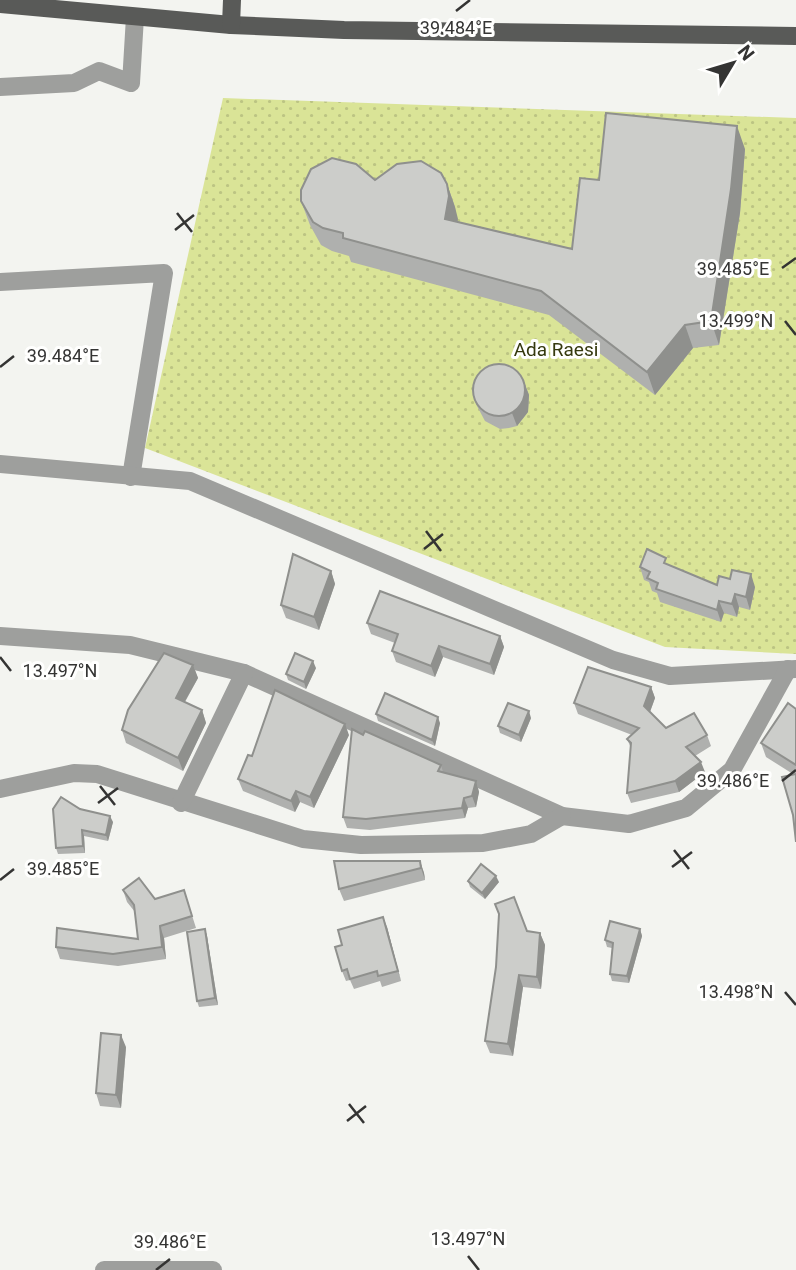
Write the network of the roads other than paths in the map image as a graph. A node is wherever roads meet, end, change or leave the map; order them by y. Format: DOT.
graph roads {
  1 [pos="232,0"];
  2 [pos="0,4"];
  3 [pos="50,4"];
  4 [pos="135,17"];
  5 [pos="231,25"];
  6 [pos="796,36"];
  7 [pos="0,87"];
  8 [pos="0,282"];
  9 [pos="0,464"];
  10 [pos="131,477"];
  11 [pos="0,636"];
  12 [pos="792,669"];
  13 [pos="244,673"];
  14 [pos="0,789"];
  15 [pos="181,803"];
  16 [pos="562,816"];
  17 [pos="104,1270"];
  18 [pos="213,1270"];
  1 -- 5 [label="main road"];
  2 -- 3 [label="main road"];
  3 -- 4 [label="main road"];
  4 -- 5 [label="main road"];
  4 -- 7 [label="street"];
  5 -- 6 [label="main road"];
  8 -- 10 [label="street"];
  9 -- 10 [label="street"];
  10 -- 12 [label="street"];
  11 -- 13 [label="street"];
  12 -- 16 [label="street"];
  13 -- 15 [label="street"];
  13 -- 16 [label="street"];
  14 -- 15 [label="street"];
  15 -- 16 [label="street"];
  17 -- 18 [label="street"];
}
